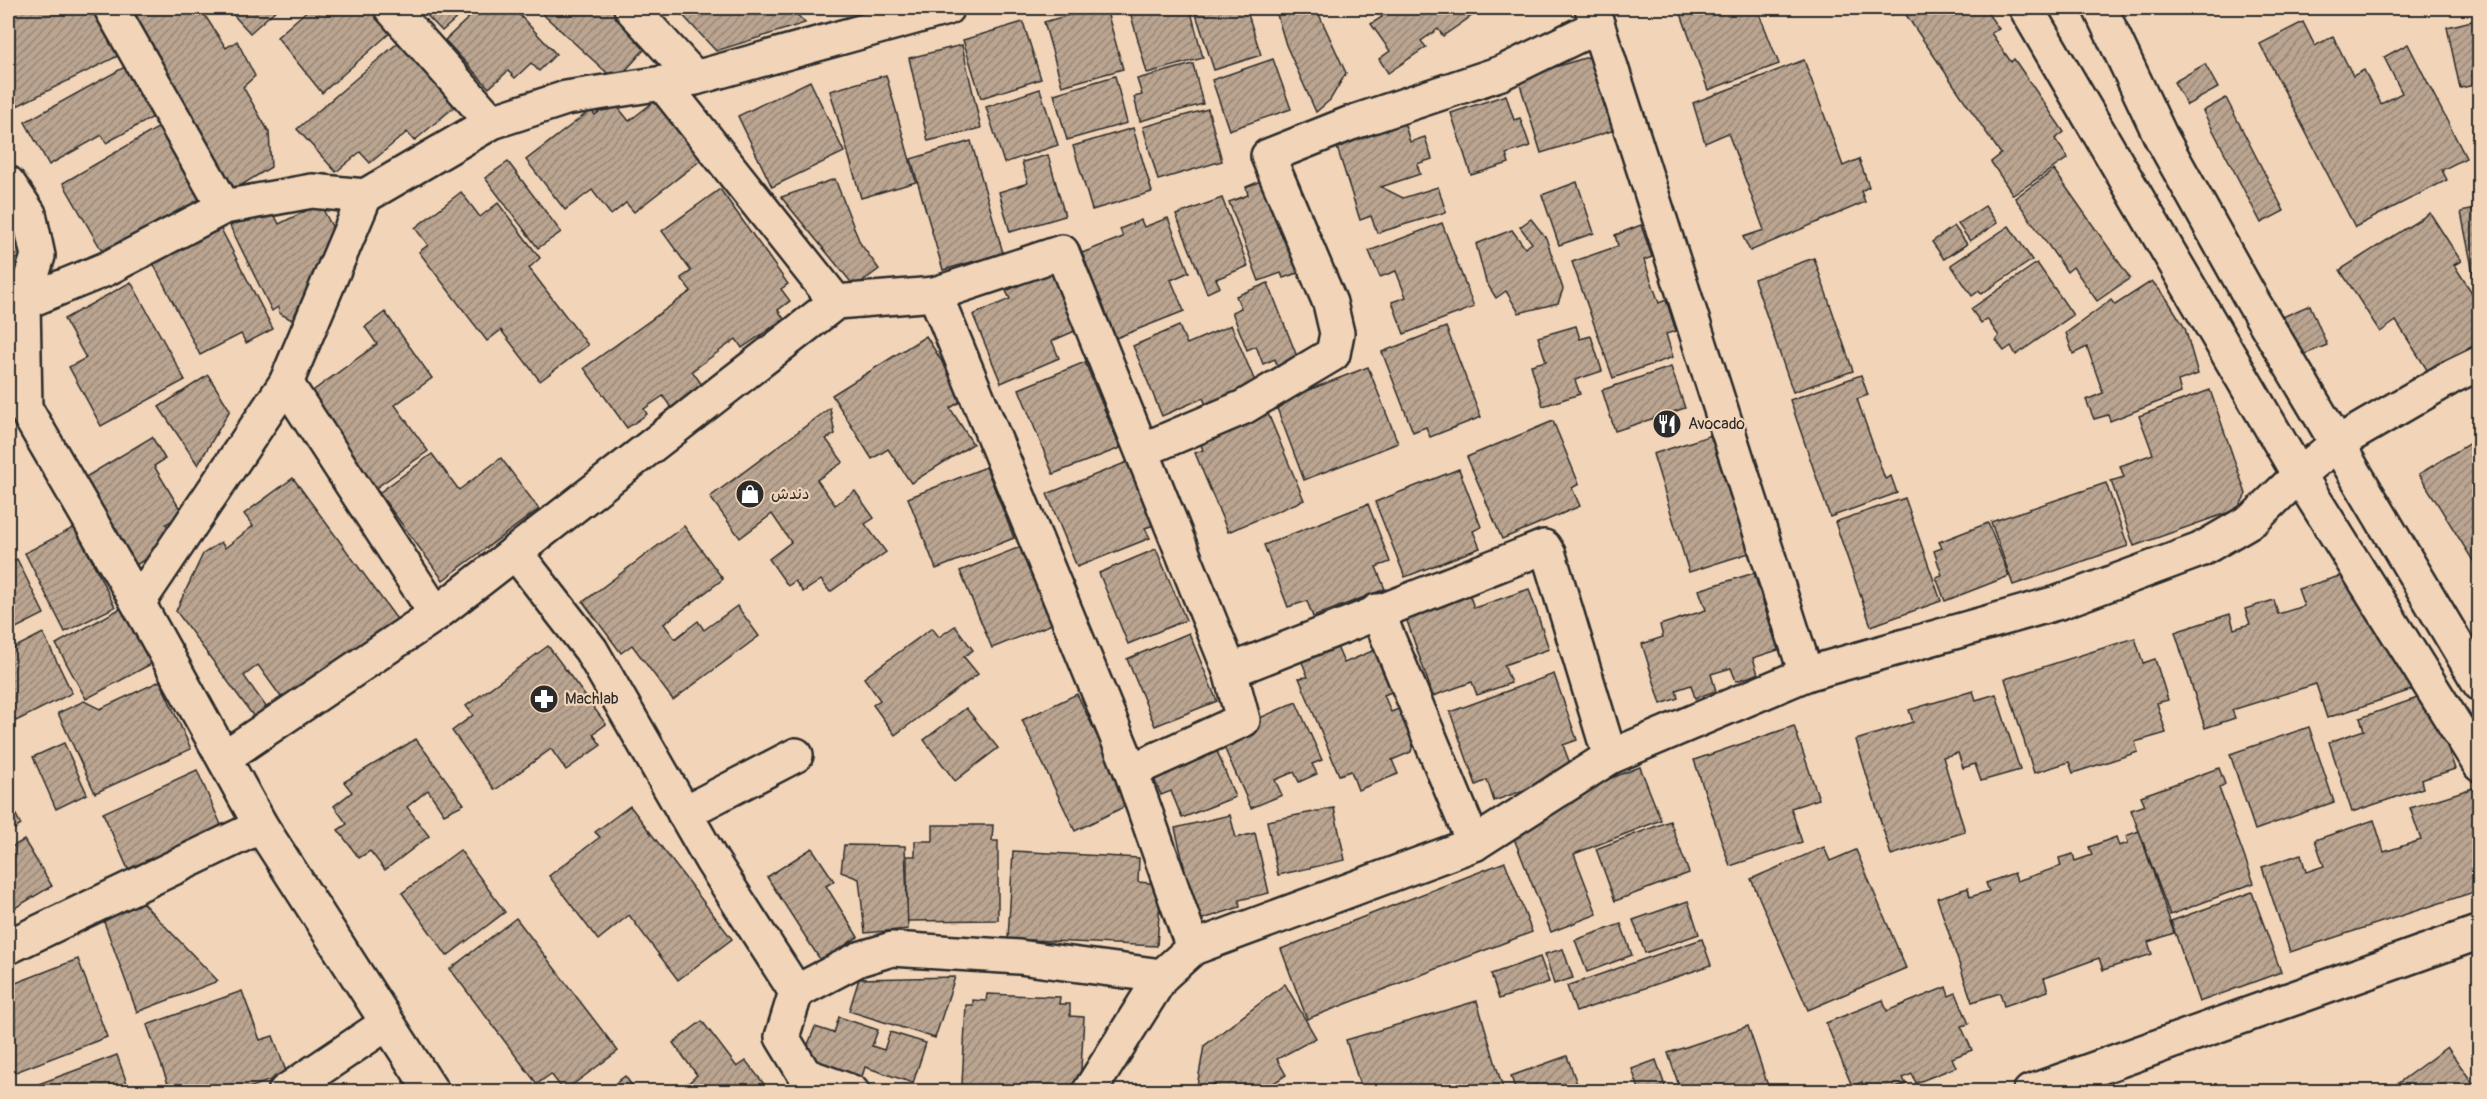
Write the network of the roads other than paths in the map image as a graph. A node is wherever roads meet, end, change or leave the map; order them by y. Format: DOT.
graph roads {
  1 [pos="111,8"];
  2 [pos="391,8"];
  3 [pos="631,8"];
  4 [pos="947,8"];
  5 [pos="2026,8"];
  6 [pos="2100,8"];
  7 [pos="1595,17"];
  8 [pos="695,78"];
  9 [pos="663,84"];
  10 [pos="492,122"];
  11 [pos="8,183"];
  12 [pos="365,196"];
  13 [pos="224,207"];
  14 [pos="21,283"];
  15 [pos="935,294"];
  16 [pos="836,302"];
  17 [pos="2480,363"];
  18 [pos="285,383"];
  19 [pos="2336,444"];
  20 [pos="1143,450"];
  21 [pos="2299,475"];
  22 [pos="515,552"];
  23 [pos="138,603"];
  24 [pos="1377,611"];
  25 [pos="436,614"];
  26 [pos="1230,671"];
  27 [pos="1806,674"];
  28 [pos="2480,684"];
  29 [pos="796,754"];
  30 [pos="225,757"];
  31 [pos="1611,757"];
  32 [pos="2480,765"];
  33 [pos="1131,771"];
  34 [pos="684,813"];
  35 [pos="261,826"];
  36 [pos="1474,844"];
  37 [pos="2480,932"];
  38 [pos="8,947"];
  39 [pos="1194,948"];
  40 [pos="1162,976"];
  41 [pos="796,992"];
  42 [pos="386,1024"];
  43 [pos="2044,1090"];
  44 [pos="285,1092"];
  45 [pos="432,1092"];
  46 [pos="852,1092"];
  47 [pos="1089,1092"];
  1 -- 13 [label="street"];
  2 -- 10 [label="street"];
  3 -- 8 [label="street"];
  4 -- 8 [label="street"];
  5 -- 21 [label="street"];
  6 -- 19 [label="street"];
  7 -- 20 [label="street"];
  7 -- 27 [label="street"];
  8 -- 9 [label="street"];
  9 -- 10 [label="street"];
  9 -- 16 [label="street"];
  10 -- 12 [label="street"];
  11 -- 14 [label="street"];
  12 -- 13 [label="street"];
  12 -- 18 [label="street"];
  13 -- 14 [label="street"];
  14 -- 23 [label="street"];
  15 -- 16 [label="street"];
  15 -- 20 [label="street"];
  15 -- 33 [label="street"];
  16 -- 22 [label="street"];
  17 -- 19 [label="street"];
  18 -- 23 [label="street"];
  18 -- 25 [label="street"];
  19 -- 21 [label="street"];
  19 -- 28 [label="street"];
  20 -- 26 [label="street"];
  21 -- 27 [label="street"];
  21 -- 32 [label="street"];
  22 -- 25 [label="street"];
  22 -- 34 [label="street"];
  23 -- 30 [label="street"];
  24 -- 26 [label="street"];
  24 -- 31 [label="street"];
  24 -- 36 [label="street"];
  25 -- 30 [label="street"];
  26 -- 33 [label="street"];
  27 -- 31 [label="street"];
  29 -- 34 [label="street"];
  30 -- 35 [label="street"];
  31 -- 36 [label="street"];
  33 -- 39 [label="street"];
  34 -- 41 [label="street"];
  35 -- 38 [label="street"];
  35 -- 42 [label="street"];
  36 -- 39 [label="street"];
  37 -- 43 [label="street"];
  39 -- 40 [label="street"];
  40 -- 41 [label="street"];
  40 -- 47 [label="street"];
  41 -- 46 [label="street"];
  42 -- 44 [label="street"];
  42 -- 45 [label="street"];
}
